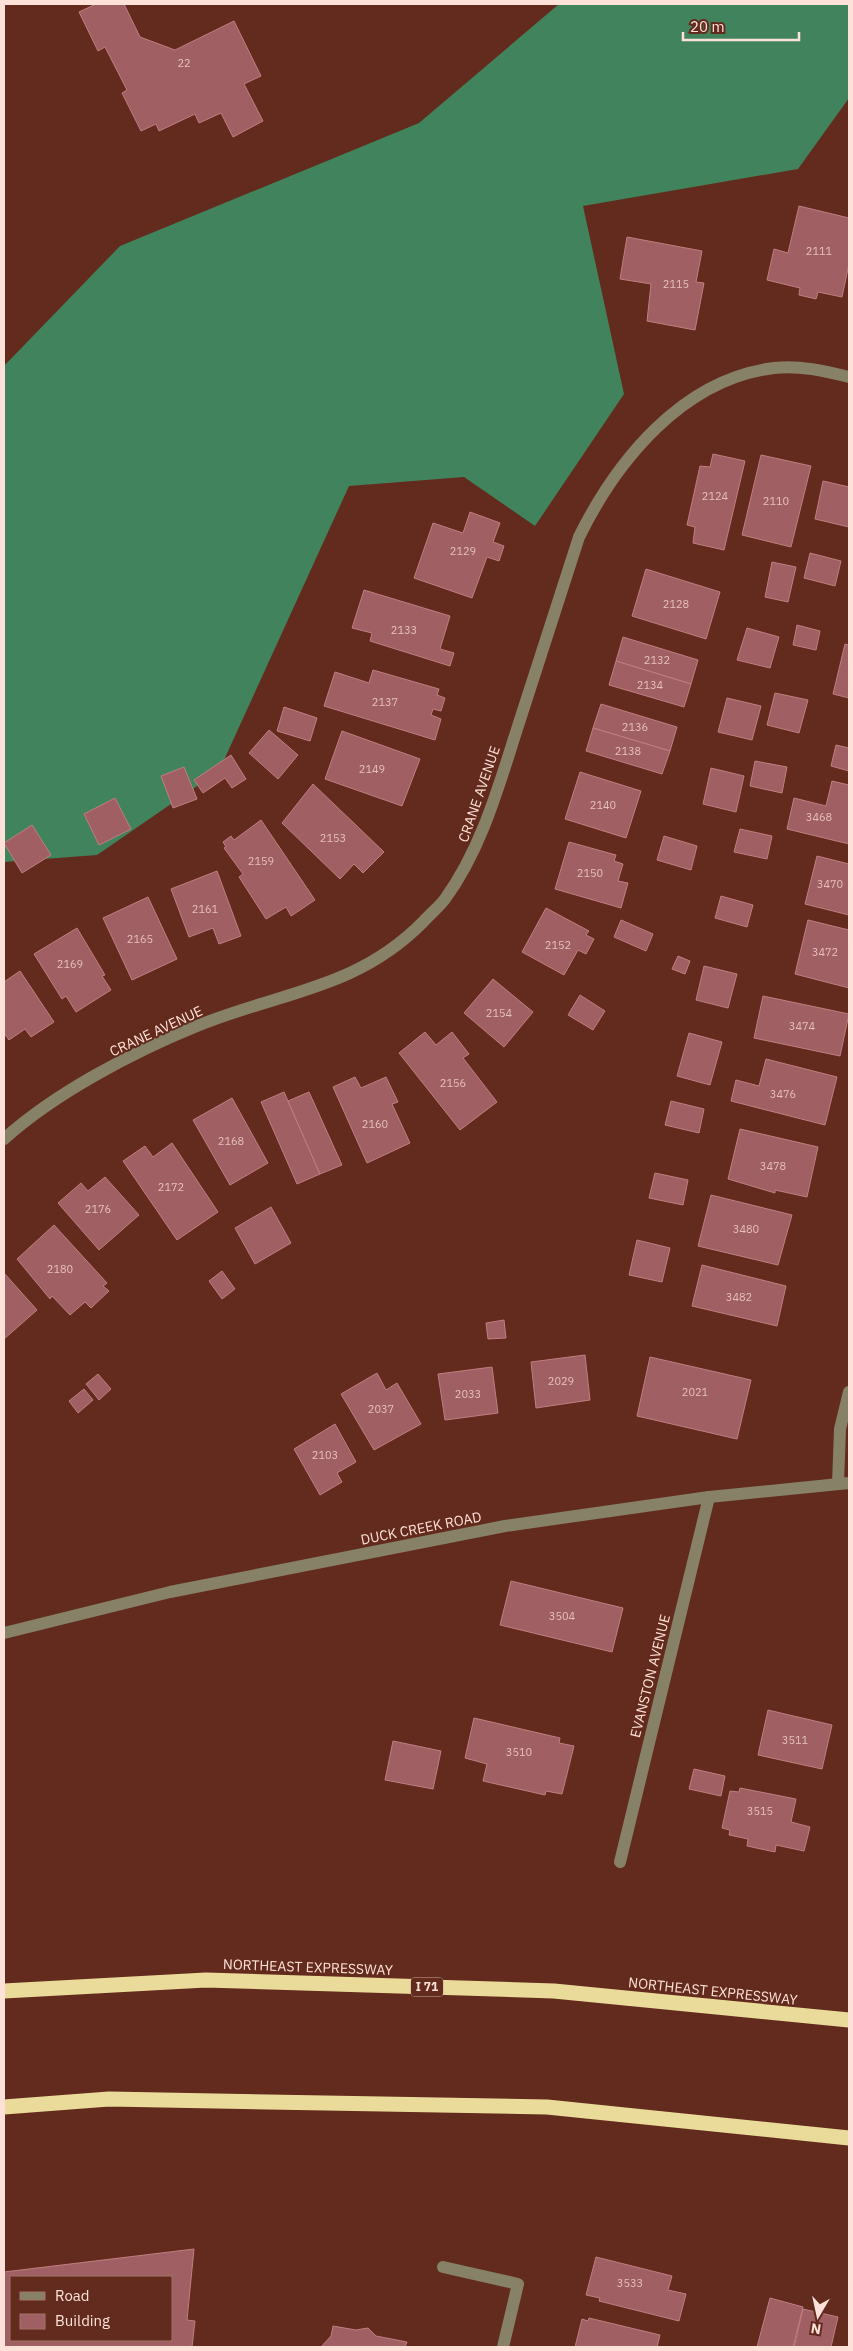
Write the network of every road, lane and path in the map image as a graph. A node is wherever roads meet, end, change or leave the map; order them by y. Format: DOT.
graph roads {
  1 [pos="849,377"];
  2 [pos="4,1140"];
  3 [pos="849,1392"];
  4 [pos="844,1483"];
  5 [pos="709,1497"];
  6 [pos="4,1634"];
  7 [pos="620,1862"];
  8 [pos="4,1991"];
  9 [pos="849,2020"];
  10 [pos="4,2107"];
  11 [pos="849,2138"];
  12 [pos="443,2267"];
  13 [pos="502,2347"];
  1 -- 2 [label="street, CRANE AVENUE"];
  3 -- 4 [label="street"];
  4 -- 5 [label="street, DUCK CREEK ROAD"];
  5 -- 6 [label="street, DUCK CREEK ROAD"];
  5 -- 7 [label="street, EVANSTON AVENUE"];
  8 -- 9 [label="highway, NORTHEAST EXPRESSWAY / I 71"];
  10 -- 11 [label="highway"];
  12 -- 13 [label="street"];
}
